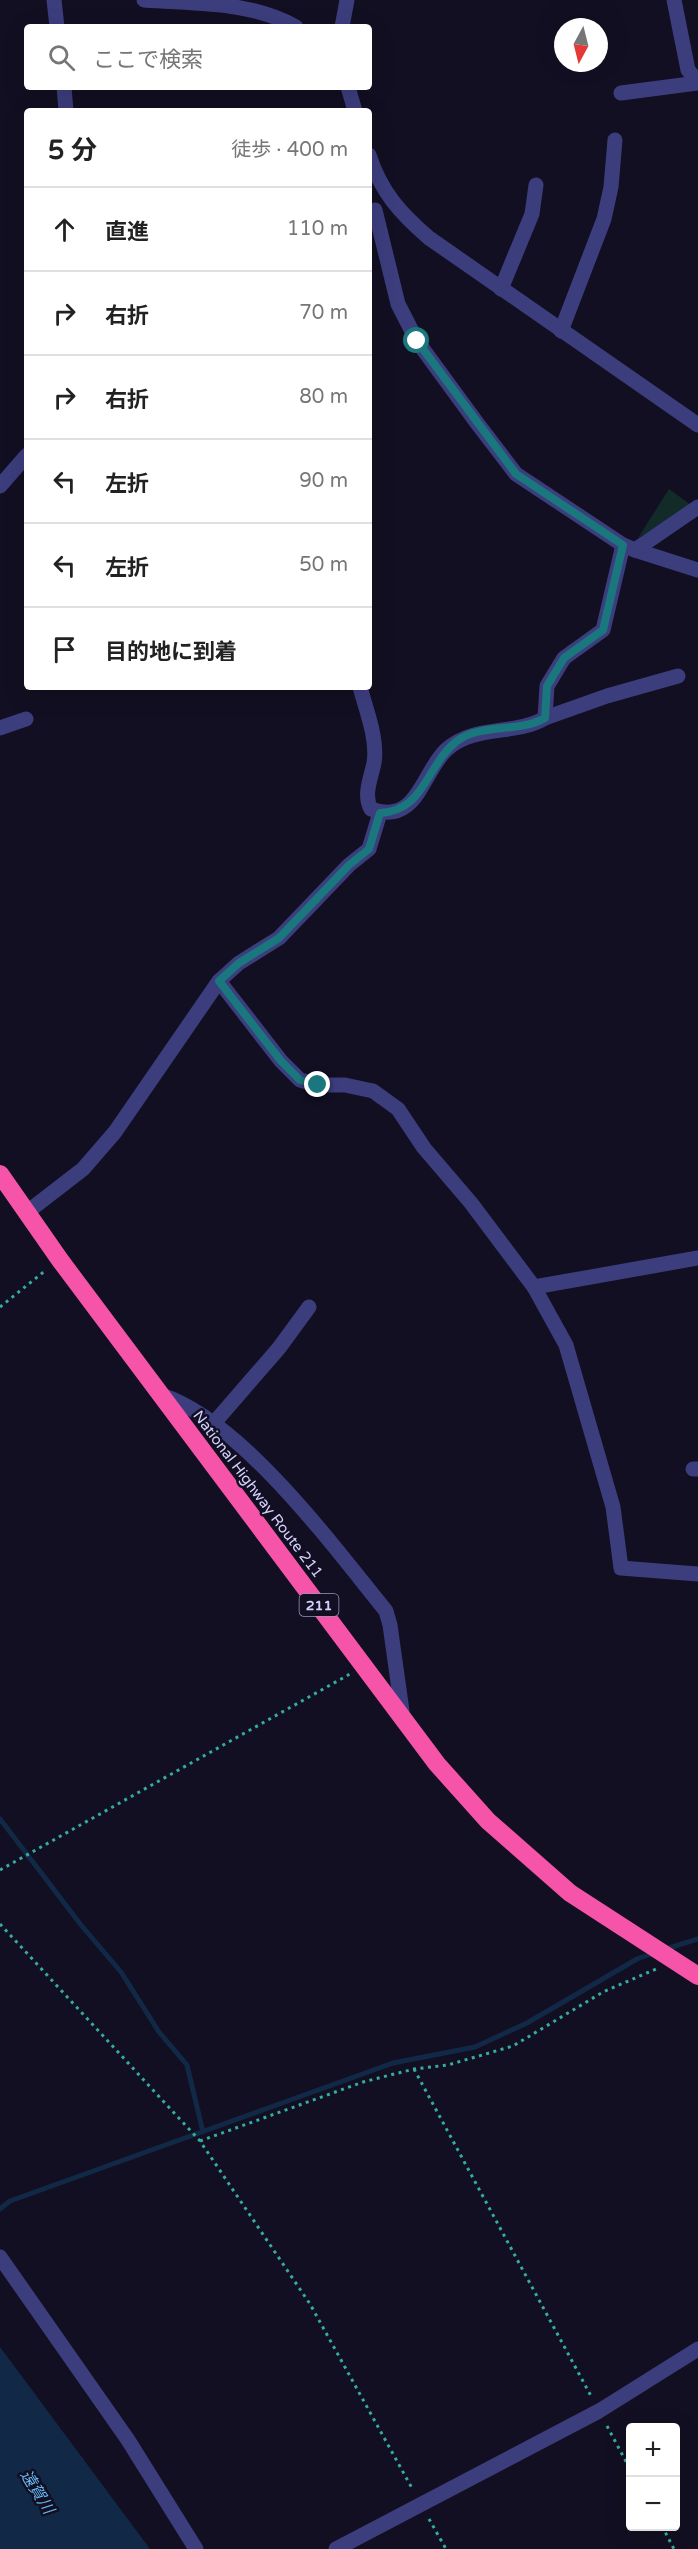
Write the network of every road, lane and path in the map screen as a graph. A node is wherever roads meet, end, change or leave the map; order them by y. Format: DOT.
graph roads {
  1 [pos="54,0"];
  2 [pos="144,0"];
  3 [pos="347,0"];
  4 [pos="674,0"];
  5 [pos="57,24"];
  6 [pos="290,24"];
  7 [pos="343,24"];
  8 [pos="698,83"];
  9 [pos="64,90"];
  10 [pos="349,90"];
  11 [pos="621,93"];
  12 [pos="66,108"];
  13 [pos="355,108"];
  14 [pos="615,140"];
  15 [pos="372,165"];
  16 [pos="536,185"];
  17 [pos="388,197"];
  18 [pos="372,213"];
  19 [pos="501,289"];
  20 [pos="561,331"];
  21 [pos="698,425"];
  22 [pos="24,458"];
  23 [pos="0,486"];
  24 [pos="698,507"];
  25 [pos="629,547"];
  26 [pos="698,570"];
  27 [pos="678,676"];
  28 [pos="361,690"];
  29 [pos="545,718"];
  30 [pos="26,719"];
  31 [pos="0,728"];
  32 [pos="380,813"];
  33 [pos="219,981"];
  34 [pos="0,1174"];
  35 [pos="26,1213"];
  36 [pos="698,1258"];
  37 [pos="60,1260"];
  38 [pos="534,1287"];
  39 [pos="0,1307"];
  40 [pos="309,1307"];
  41 [pos="161,1395"];
  42 [pos="214,1423"];
  43 [pos="698,1574"];
  44 [pos="364,1666"];
  45 [pos="403,1718"];
  46 [pos="0,1870"];
  47 [pos="0,1924"];
  48 [pos="674,1961"];
  49 [pos="698,1975"];
  50 [pos="414,2069"];
  51 [pos="200,2141"];
  52 [pos="0,2257"];
  53 [pos="698,2349"];
  54 [pos="599,2411"];
  55 [pos="626,2462"];
  56 [pos="422,2504"];
  57 [pos="665,2531"];
  58 [pos="196,2549"];
  59 [pos="336,2549"];
  60 [pos="446,2549"];
  61 [pos="674,2549"];
  1 -- 5 [label="street"];
  2 -- 6 [label="street"];
  3 -- 7 [label="street"];
  4 -- 8 [label="street"];
  8 -- 11 [label="street"];
  9 -- 12 [label="street"];
  10 -- 13 [label="street"];
  14 -- 20 [label="street"];
  15 -- 17 [label="street"];
  16 -- 19 [label="street"];
  17 -- 18 [label="street"];
  17 -- 19 [label="street"];
  18 -- 25 [label="street"];
  19 -- 20 [label="street"];
  20 -- 21 [label="street"];
  22 -- 23 [label="street"];
  24 -- 25 [label="street"];
  25 -- 26 [label="street"];
  25 -- 29 [label="street"];
  27 -- 29 [label="street"];
  28 -- 32 [label="street"];
  29 -- 32 [label="street"];
  30 -- 31 [label="street"];
  32 -- 33 [label="street"];
  33 -- 35 [label="street"];
  33 -- 38 [label="street"];
  34 -- 35 [label="highway, National Highway Route 211 / 211"];
  35 -- 37 [label="highway, National Highway Route 211 / 211"];
  36 -- 38 [label="street"];
  37 -- 39 [label="path"];
  37 -- 41 [label="highway, National Highway Route 211 / 211"];
  38 -- 43 [label="street"];
  40 -- 42 [label="street"];
  41 -- 42 [label="street"];
  41 -- 44 [label="highway, National Highway Route 211 / 211"];
  42 -- 45 [label="street"];
  44 -- 45 [label="highway, National Highway Route 211 / 211"];
  44 -- 46 [label="path"];
  45 -- 48 [label="highway, National Highway Route 211 / 211"];
  47 -- 51 [label="path"];
  48 -- 49 [label="highway, National Highway Route 211 / 211"];
  48 -- 50 [label="path"];
  50 -- 51 [label="path"];
  50 -- 54 [label="path"];
  51 -- 56 [label="path"];
  52 -- 58 [label="street"];
  53 -- 54 [label="street"];
  54 -- 55 [label="path"];
  54 -- 56 [label="street"];
  56 -- 59 [label="street"];
  56 -- 60 [label="path"];
  57 -- 61 [label="path"];
}
